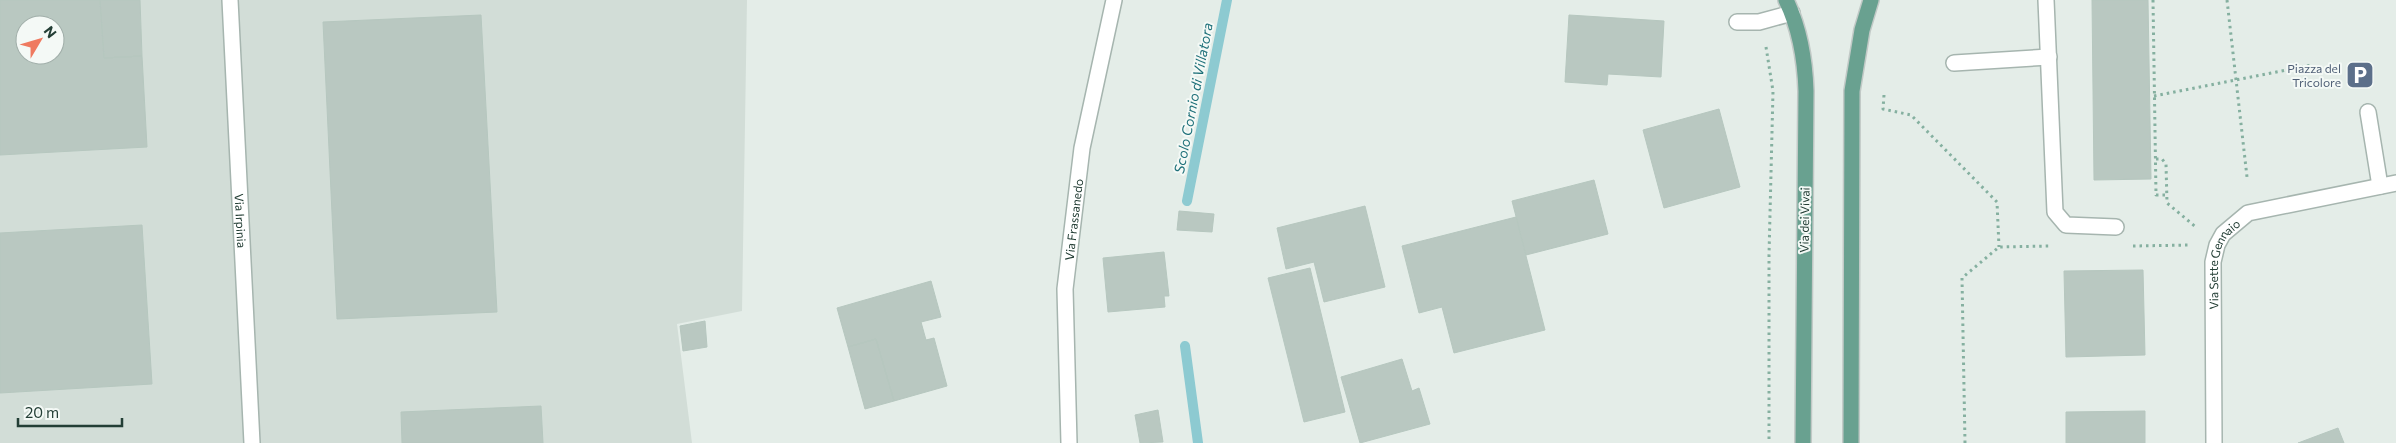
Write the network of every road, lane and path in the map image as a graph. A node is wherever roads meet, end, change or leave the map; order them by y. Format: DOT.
graph roads {
  1 [pos="230,0"];
  2 [pos="1114,0"];
  3 [pos="1871,0"];
  4 [pos="2046,0"];
  5 [pos="2153,0"];
  6 [pos="2227,0"];
  7 [pos="1789,6"];
  8 [pos="1737,22"];
  9 [pos="1759,22"];
  10 [pos="2049,58"];
  11 [pos="1954,63"];
  12 [pos="2312,65"];
  13 [pos="2236,80"];
  14 [pos="1884,95"];
  15 [pos="2154,96"];
  16 [pos="2368,112"];
  17 [pos="2155,159"];
  18 [pos="2247,177"];
  19 [pos="2396,183"];
  20 [pos="2380,186"];
  21 [pos="2167,195"];
  22 [pos="2116,226"];
  23 [pos="2217,245"];
  24 [pos="252,443"];
  25 [pos="1069,443"];
  26 [pos="1769,443"];
  27 [pos="1803,443"];
  28 [pos="1851,443"];
  29 [pos="1965,443"];
  30 [pos="2214,443"];
  1 -- 24 [label="street, Via Irpinia"];
  2 -- 25 [label="street, Via Frassanedo"];
  3 -- 28 [label="main road"];
  4 -- 10 [label="street"];
  5 -- 15 [label="path"];
  6 -- 13 [label="path"];
  7 -- 9 [label="street"];
  7 -- 27 [label="main road, Via dei Vivai"];
  8 -- 9 [label="street"];
  9 -- 26 [label="path"];
  10 -- 11 [label="street"];
  10 -- 22 [label="street"];
  12 -- 13 [label="path"];
  13 -- 15 [label="path"];
  13 -- 18 [label="path"];
  14 -- 29 [label="path"];
  15 -- 21 [label="path"];
  16 -- 20 [label="street"];
  17 -- 21 [label="path"];
  19 -- 20 [label="street, Via Sette Gennaio"];
  20 -- 23 [label="street, Via Sette Gennaio"];
  21 -- 23 [label="path"];
  23 -- 30 [label="street, Via Sette Gennaio"];
}
